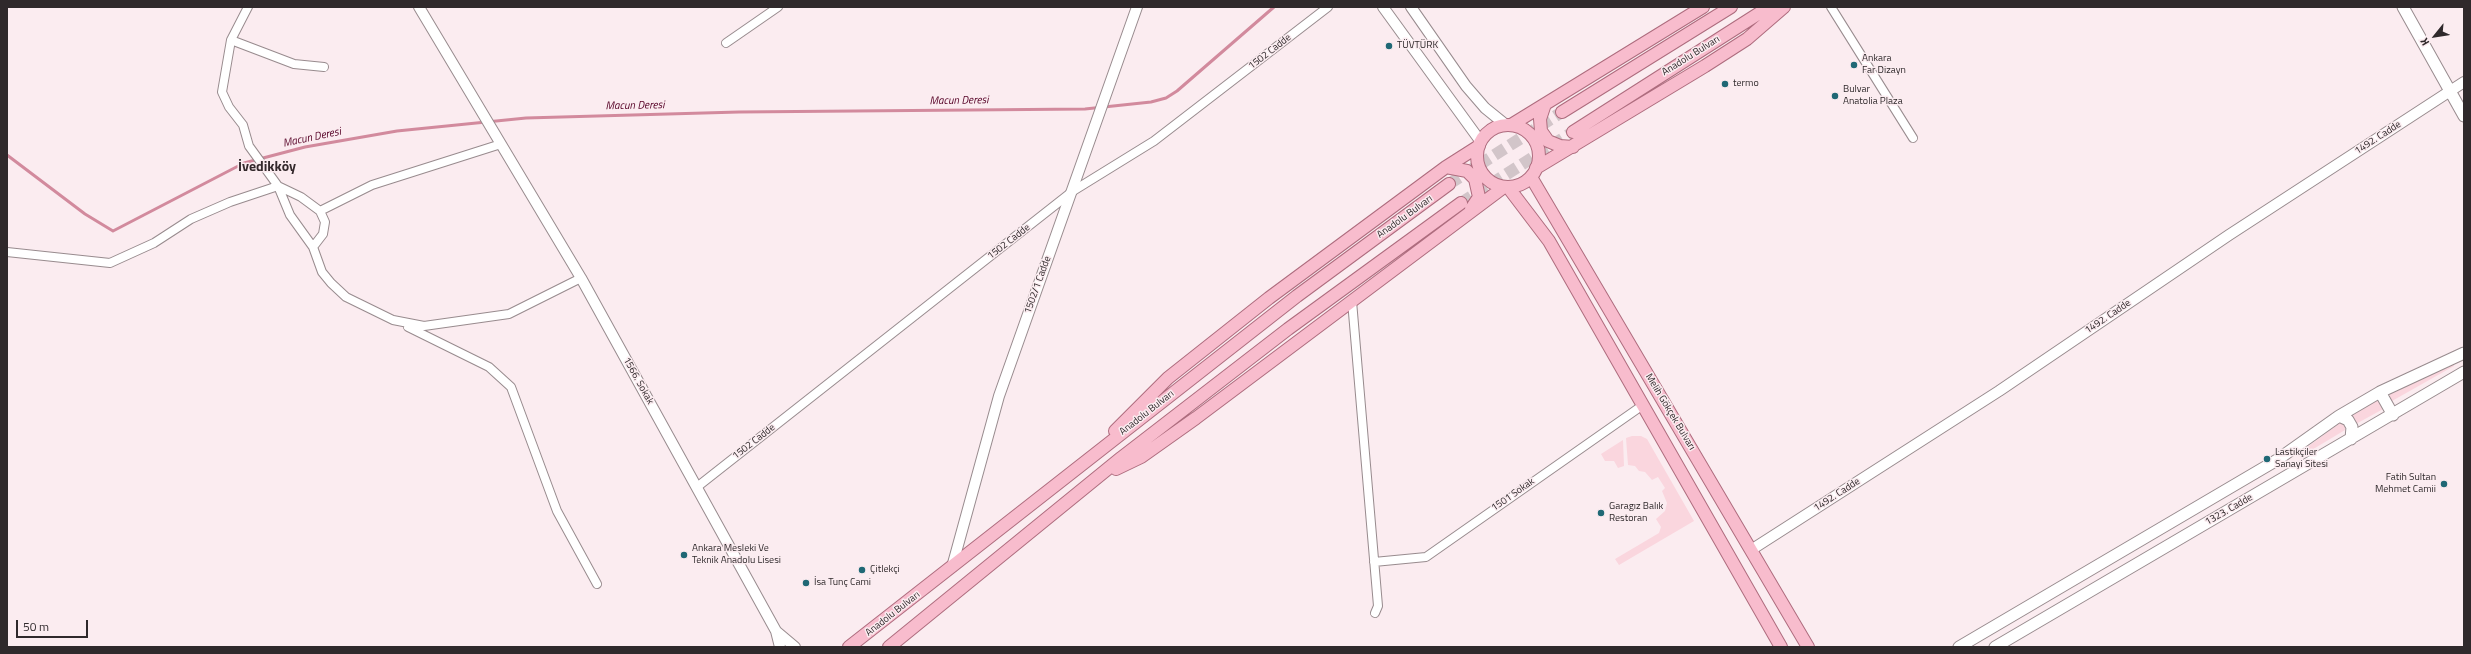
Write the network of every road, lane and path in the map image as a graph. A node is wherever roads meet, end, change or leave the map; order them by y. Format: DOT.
graph roads {
  1 [pos="248,7"];
  2 [pos="419,7"];
  3 [pos="778,7"];
  4 [pos="1137,7"];
  5 [pos="1328,7"];
  6 [pos="1383,7"];
  7 [pos="1411,7"];
  8 [pos="1703,7"];
  9 [pos="1731,7"];
  10 [pos="1769,7"];
  11 [pos="1784,7"];
  12 [pos="1831,7"];
  13 [pos="2403,7"];
  14 [pos="231,40"];
  15 [pos="726,43"];
  16 [pos="324,67"];
  17 [pos="2464,82"];
  18 [pos="2450,91"];
  19 [pos="1545,104"];
  20 [pos="1562,112"];
  21 [pos="2464,116"];
  22 [pos="1509,125"];
  23 [pos="1573,132"];
  24 [pos="1913,138"];
  25 [pos="501,144"];
  26 [pos="1480,144"];
  27 [pos="1573,147"];
  28 [pos="1446,167"];
  29 [pos="1534,172"];
  30 [pos="1449,184"];
  31 [pos="278,186"];
  32 [pos="1506,187"];
  33 [pos="1073,191"];
  34 [pos="1461,203"];
  35 [pos="320,211"];
  36 [pos="1468,213"];
  37 [pos="314,247"];
  38 [pos="7,252"];
  39 [pos="581,278"];
  40 [pos="1352,301"];
  41 [pos="393,320"];
  42 [pos="2464,353"];
  43 [pos="2464,372"];
  44 [pos="2380,392"];
  45 [pos="1644,405"];
  46 [pos="2393,415"];
  47 [pos="2340,416"];
  48 [pos="2351,439"];
  49 [pos="2286,454"];
  50 [pos="1092,455"];
  51 [pos="2296,471"];
  52 [pos="1095,480"];
  53 [pos="697,487"];
  54 [pos="1751,550"];
  55 [pos="1374,562"];
  56 [pos="952,567"];
  57 [pos="597,584"];
  58 [pos="1375,613"];
  59 [pos="776,631"];
  60 [pos="1997,646"];
  61 [pos="780,647"];
  62 [pos="795,647"];
  63 [pos="849,647"];
  64 [pos="889,647"];
  65 [pos="1781,647"];
  66 [pos="1808,647"];
  67 [pos="1959,647"];
  1 -- 14 [label="street"];
  2 -- 25 [label="street, 1566. Sokak"];
  3 -- 15 [label="street"];
  4 -- 33 [label="street, 1502/1 Cadde"];
  5 -- 33 [label="street, 1502 Cadde"];
  6 -- 26 [label="street"];
  7 -- 22 [label="street"];
  8 -- 19 [label="main road"];
  9 -- 20 [label="main road, Anadolu Bulvarı"];
  10 -- 23 [label="main road, Anadolu Bulvarı"];
  11 -- 27 [label="main road"];
  12 -- 24 [label="street"];
  13 -- 18 [label="main road"];
  14 -- 16 [label="street"];
  14 -- 31 [label="street"];
  17 -- 18 [label="street, 1492. Cadde"];
  18 -- 21 [label="main road"];
  18 -- 54 [label="street, 1492. Cadde"];
  19 -- 22 [label="main road"];
  19 -- 27 [label="main road"];
  22 -- 26 [label="main road"];
  22 -- 29 [label="main road"];
  25 -- 35 [label="street"];
  25 -- 39 [label="street, 1566. Sokak"];
  26 -- 28 [label="main road"];
  26 -- 32 [label="main road"];
  27 -- 29 [label="main road"];
  28 -- 36 [label="main road"];
  28 -- 50 [label="main road"];
  29 -- 32 [label="main road"];
  29 -- 54 [label="main road, Melih Gökçek Bulvarı"];
  30 -- 50 [label="main road, Anadolu Bulvarı"];
  31 -- 35 [label="street"];
  31 -- 37 [label="street"];
  31 -- 38 [label="street"];
  32 -- 36 [label="main road"];
  32 -- 45 [label="main road, Melih Gökçek Bulvarı"];
  33 -- 53 [label="street, 1502 Cadde"];
  33 -- 56 [label="street, 1502/1 Cadde"];
  34 -- 52 [label="main road, Anadolu Bulvarı"];
  35 -- 37 [label="street"];
  36 -- 40 [label="main road"];
  37 -- 41 [label="street"];
  39 -- 41 [label="street"];
  39 -- 53 [label="street, 1566. Sokak"];
  40 -- 52 [label="main road"];
  40 -- 55 [label="street"];
  41 -- 57 [label="street"];
  42 -- 44 [label="main road"];
  43 -- 46 [label="main road, 1323. Cadde"];
  44 -- 46 [label="main road"];
  44 -- 47 [label="main road"];
  45 -- 55 [label="street, 1501 Sokak"];
  45 -- 65 [label="main road, Melih Gökçek Bulvarı"];
  46 -- 48 [label="main road, 1323. Cadde"];
  47 -- 48 [label="main road"];
  47 -- 49 [label="main road"];
  48 -- 51 [label="main road, 1323. Cadde"];
  49 -- 51 [label="main road"];
  49 -- 67 [label="main road"];
  50 -- 56 [label="main road, Anadolu Bulvarı"];
  51 -- 60 [label="main road, 1323. Cadde"];
  52 -- 64 [label="main road, Anadolu Bulvarı"];
  53 -- 59 [label="street, 1566. Sokak"];
  54 -- 66 [label="main road, Melih Gökçek Bulvarı"];
  55 -- 58 [label="street"];
  56 -- 63 [label="main road, Anadolu Bulvarı"];
  59 -- 61 [label="street"];
  59 -- 62 [label="street"];
}
